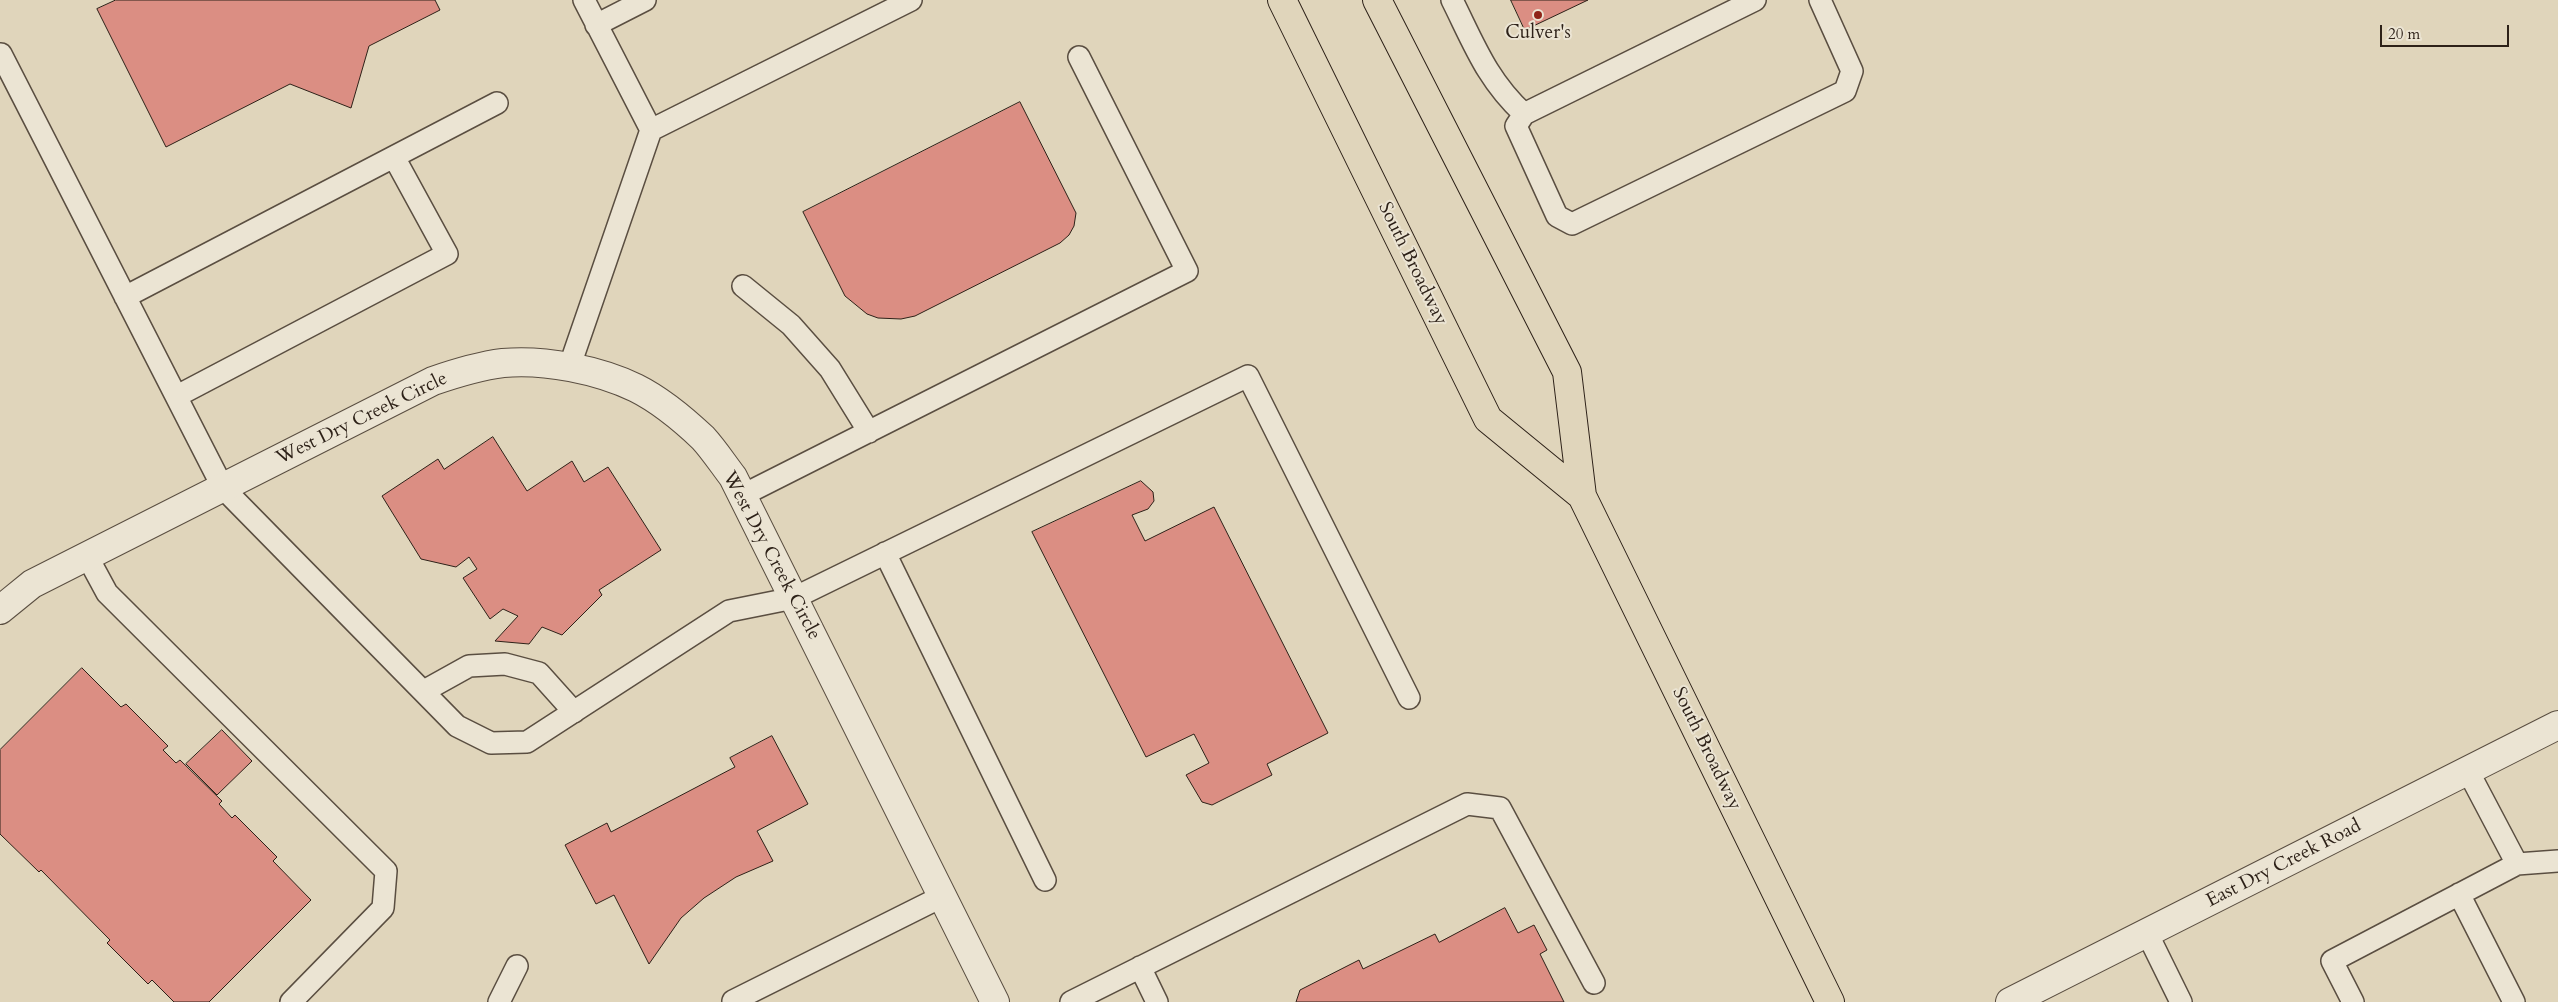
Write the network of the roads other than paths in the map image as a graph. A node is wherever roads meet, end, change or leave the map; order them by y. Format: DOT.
graph roads {
  1 [pos="584,0"];
  2 [pos="645,0"];
  3 [pos="912,0"];
  4 [pos="1282,0"];
  5 [pos="1377,0"];
  6 [pos="1452,0"];
  7 [pos="1755,0"];
  8 [pos="1820,0"];
  9 [pos="1731,5"];
  10 [pos="596,25"];
  11 [pos="1,54"];
  12 [pos="1079,57"];
  13 [pos="496,103"];
  14 [pos="1524,114"];
  15 [pos="652,130"];
  16 [pos="394,157"];
  17 [pos="742,286"];
  18 [pos="126,297"];
  19 [pos="569,368"];
  20 [pos="177,396"];
  21 [pos="869,432"];
  22 [pos="223,488"];
  23 [pos="743,495"];
  24 [pos="1582,496"];
  25 [pos="885,553"];
  26 [pos="87,556"];
  27 [pos="794,598"];
  28 [pos="0,610"];
  29 [pos="424,692"];
  30 [pos="1409,698"];
  31 [pos="574,712"];
  32 [pos="2558,725"];
  33 [pos="2468,771"];
  34 [pos="2558,861"];
  35 [pos="2517,864"];
  36 [pos="1045,880"];
  37 [pos="2459,894"];
  38 [pos="943,896"];
  39 [pos="2147,933"];
  40 [pos="517,966"];
  41 [pos="1140,967"];
  42 [pos="1594,983"];
  43 [pos="733,1001"];
  44 [pos="291,1002"];
  45 [pos="499,1002"];
  46 [pos="995,1002"];
  47 [pos="1071,1002"];
  48 [pos="1157,1002"];
  49 [pos="1830,1002"];
  50 [pos="2010,1002"];
  51 [pos="2181,1002"];
  52 [pos="2353,1002"];
  53 [pos="2514,1002"];
  1 -- 10 [label="lane"];
  2 -- 10 [label="lane"];
  3 -- 15 [label="lane"];
  4 -- 24 [label="main road, South Broadway"];
  5 -- 24 [label="main road, South Broadway"];
  6 -- 14 [label="lane"];
  7 -- 9 [label="lane"];
  8 -- 14 [label="lane"];
  9 -- 14 [label="lane"];
  10 -- 15 [label="lane"];
  11 -- 18 [label="lane"];
  12 -- 21 [label="lane"];
  13 -- 16 [label="lane"];
  15 -- 19 [label="lane"];
  16 -- 18 [label="lane"];
  16 -- 20 [label="lane"];
  17 -- 21 [label="lane"];
  18 -- 20 [label="lane"];
  19 -- 22 [label="street, West Dry Creek Circle"];
  19 -- 23 [label="street, West Dry Creek Circle"];
  20 -- 22 [label="lane"];
  21 -- 23 [label="lane"];
  22 -- 26 [label="street, West Dry Creek Circle"];
  22 -- 29 [label="lane"];
  23 -- 27 [label="street, West Dry Creek Circle"];
  24 -- 49 [label="main road, South Broadway"];
  25 -- 27 [label="lane"];
  25 -- 30 [label="lane"];
  25 -- 36 [label="lane"];
  26 -- 28 [label="street, West Dry Creek Circle"];
  26 -- 44 [label="lane"];
  27 -- 31 [label="lane"];
  27 -- 38 [label="street, West Dry Creek Circle"];
  29 -- 31 [label="lane"];
  29 -- 31 [label="lane"];
  32 -- 33 [label="street, East Dry Creek Road"];
  33 -- 35 [label="lane"];
  33 -- 39 [label="street, East Dry Creek Road"];
  34 -- 35 [label="lane"];
  35 -- 37 [label="lane"];
  37 -- 52 [label="lane"];
  37 -- 53 [label="lane"];
  38 -- 43 [label="lane"];
  38 -- 46 [label="street, West Dry Creek Circle"];
  39 -- 50 [label="street, East Dry Creek Road"];
  39 -- 51 [label="lane"];
  40 -- 45 [label="lane"];
  41 -- 42 [label="lane"];
  41 -- 47 [label="lane"];
  41 -- 48 [label="lane"];
}
